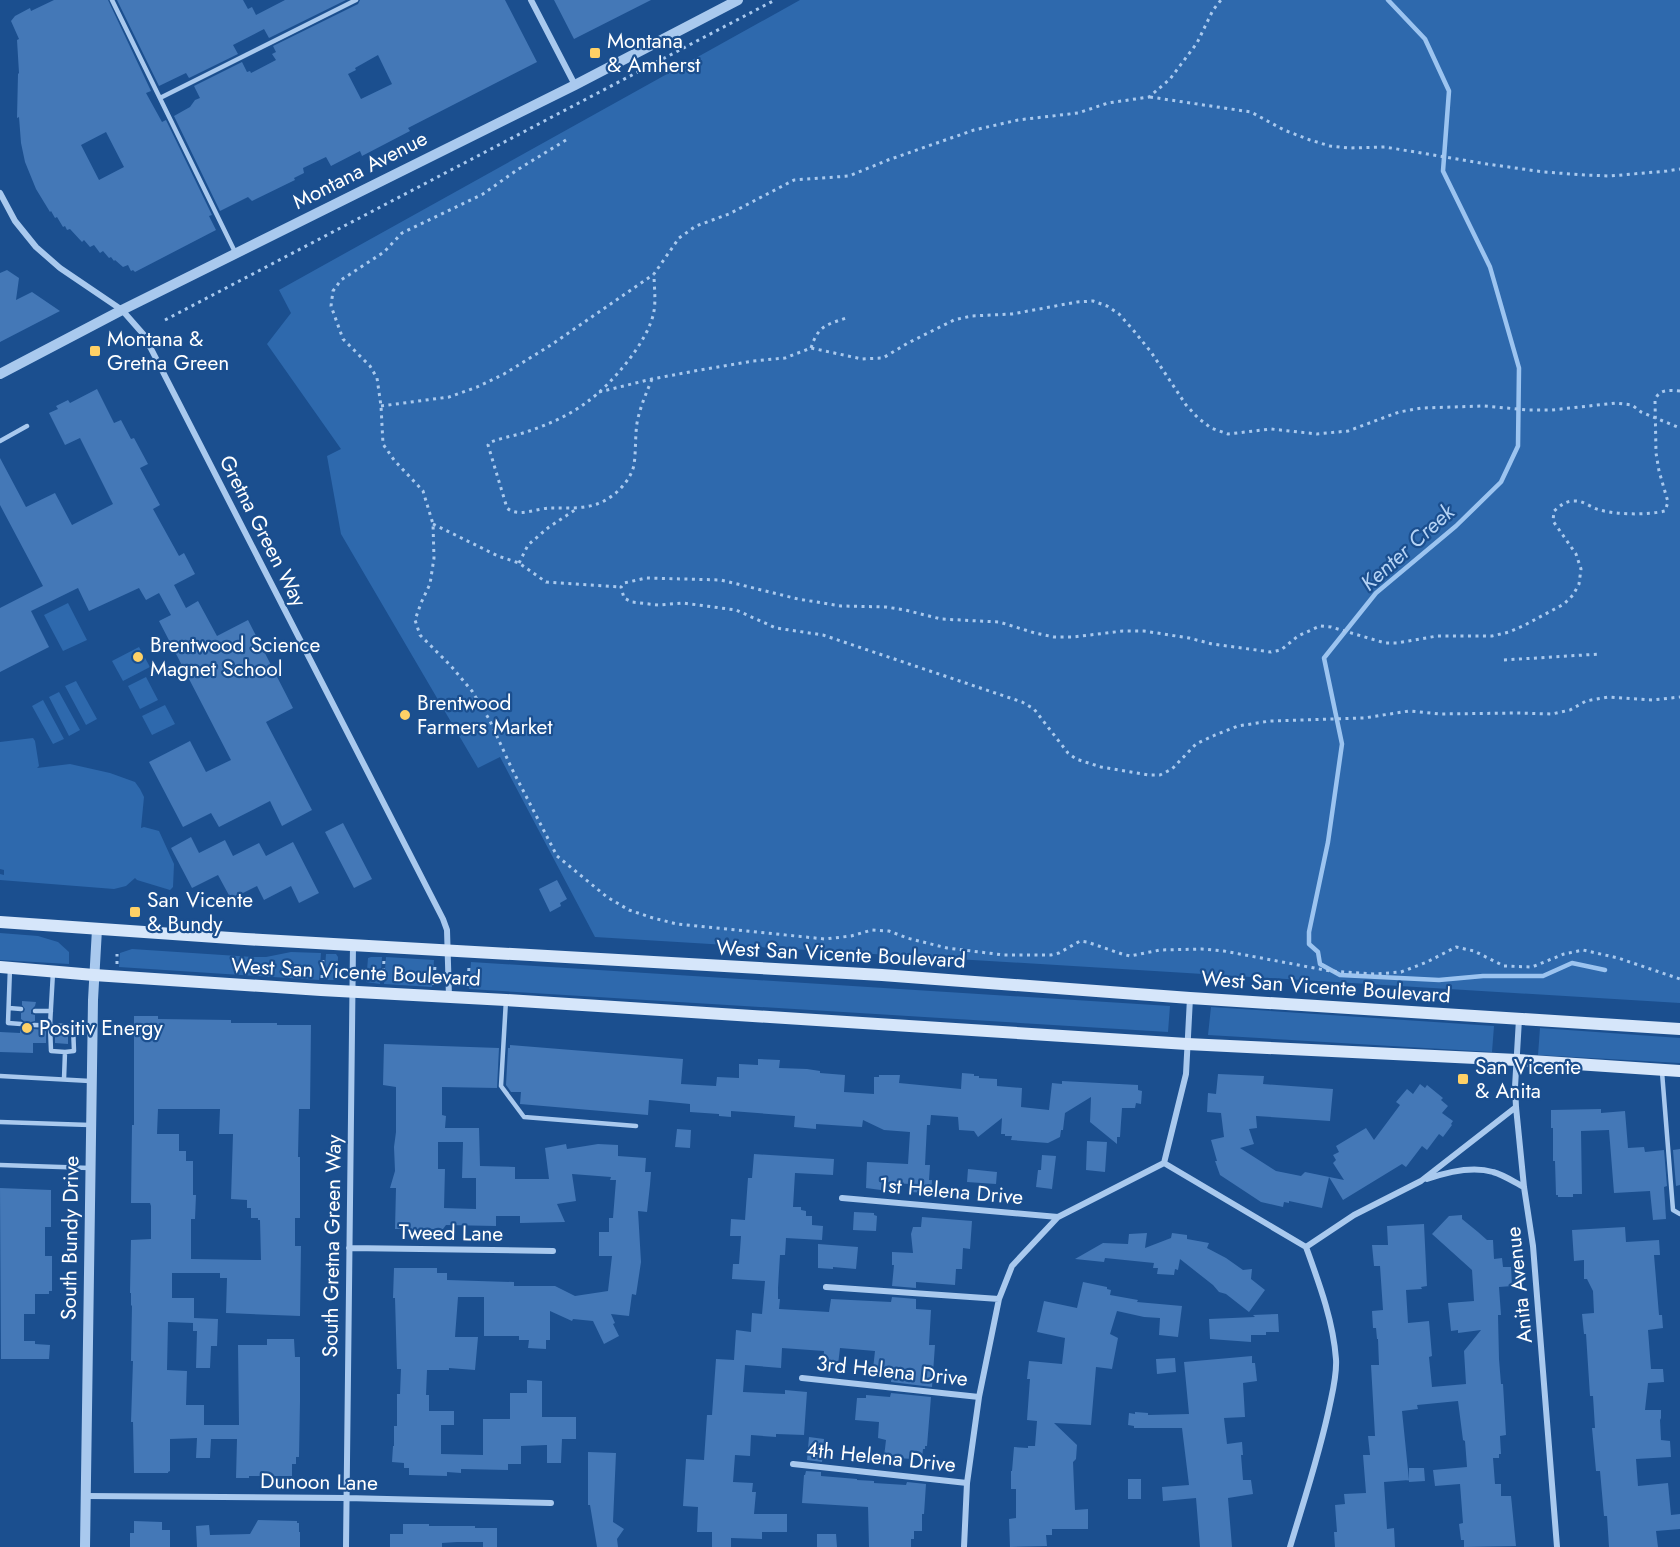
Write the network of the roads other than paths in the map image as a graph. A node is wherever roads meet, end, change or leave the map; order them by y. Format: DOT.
graph roads {
  1 [pos="111,0"];
  2 [pos="356,0"];
  3 [pos="531,0"];
  4 [pos="738,0"];
  5 [pos="575,85"];
  6 [pos="160,98"];
  7 [pos="0,193"];
  8 [pos="236,254"];
  9 [pos="122,310"];
  10 [pos="0,374"];
  11 [pos="27,426"];
  12 [pos="0,441"];
  13 [pos="0,922"];
  14 [pos="97,929"];
  15 [pos="353,945"];
  16 [pos="448,951"];
  17 [pos="5,968"];
  18 [pos="52,972"];
  19 [pos="94,975"];
  20 [pos="351,992"];
  21 [pos="449,997"];
  22 [pos="1190,998"];
  23 [pos="506,1000"];
  24 [pos="9,1008"];
  25 [pos="21,1009"];
  26 [pos="35,1011"];
  27 [pos="51,1011"];
  28 [pos="1519,1019"];
  29 [pos="21,1024"];
  30 [pos="34,1025"];
  31 [pos="50,1025"];
  32 [pos="73,1026"];
  33 [pos="93,1027"];
  34 [pos="1680,1029"];
  35 [pos="1187,1044"];
  36 [pos="64,1052"];
  37 [pos="1517,1060"];
  38 [pos="1662,1070"];
  39 [pos="1680,1071"];
  40 [pos="0,1076"];
  41 [pos="64,1079"];
  42 [pos="92,1081"];
  43 [pos="1516,1107"];
  44 [pos="0,1122"];
  45 [pos="91,1125"];
  46 [pos="636,1126"];
  47 [pos="1164,1163"];
  48 [pos="0,1165"];
  49 [pos="90,1168"];
  50 [pos="1421,1181"];
  51 [pos="1524,1187"];
  52 [pos="842,1198"];
  53 [pos="1680,1214"];
  54 [pos="1058,1216"];
  55 [pos="1306,1247"];
  56 [pos="349,1248"];
  57 [pos="553,1251"];
  58 [pos="826,1287"];
  59 [pos="999,1299"];
  60 [pos="802,1378"];
  61 [pos="979,1397"];
  62 [pos="793,1464"];
  63 [pos="967,1483"];
  64 [pos="86,1496"];
  65 [pos="346,1498"];
  66 [pos="551,1503"];
  67 [pos="85,1547"];
  68 [pos="346,1547"];
  69 [pos="964,1547"];
  70 [pos="1290,1547"];
  71 [pos="1557,1547"];
  1 -- 6 [label="lane"];
  2 -- 6 [label="lane"];
  3 -- 5 [label="street"];
  4 -- 5 [label="street, Montana Avenue"];
  5 -- 8 [label="street, Montana Avenue"];
  6 -- 8 [label="lane"];
  7 -- 9 [label="street, Gretna Green Way"];
  8 -- 9 [label="street, Montana Avenue"];
  9 -- 10 [label="street, Montana Avenue"];
  9 -- 16 [label="street, Gretna Green Way"];
  11 -- 12 [label="lane"];
  13 -- 14 [label="main road, West San Vicente Boulevard"];
  14 -- 15 [label="main road, West San Vicente Boulevard"];
  14 -- 19 [label="street, South Bundy Drive"];
  15 -- 16 [label="main road, West San Vicente Boulevard"];
  15 -- 20 [label="street, South Gretna Green Way"];
  16 -- 21 [label="street, Gretna Green Way"];
  16 -- 22 [label="main road, West San Vicente Boulevard"];
  17 -- 18 [label="main road, West San Vicente Boulevard"];
  17 -- 24 [label="lane"];
  18 -- 19 [label="main road, West San Vicente Boulevard"];
  18 -- 27 [label="lane"];
  19 -- 20 [label="main road, West San Vicente Boulevard"];
  19 -- 33 [label="street, South Bundy Drive"];
  20 -- 21 [label="main road, West San Vicente Boulevard"];
  20 -- 56 [label="street, South Gretna Green Way"];
  21 -- 23 [label="main road, West San Vicente Boulevard"];
  22 -- 28 [label="main road, West San Vicente Boulevard"];
  22 -- 35 [label="street"];
  23 -- 35 [label="main road, West San Vicente Boulevard"];
  23 -- 46 [label="lane"];
  24 -- 25 [label="lane"];
  24 -- 29 [label="lane"];
  26 -- 27 [label="lane"];
  27 -- 31 [label="lane"];
  28 -- 34 [label="main road, West San Vicente Boulevard"];
  28 -- 37 [label="street, Anita Avenue"];
  30 -- 31 [label="lane"];
  31 -- 32 [label="lane"];
  31 -- 36 [label="lane"];
  32 -- 33 [label="lane"];
  32 -- 36 [label="lane"];
  33 -- 42 [label="street, South Bundy Drive"];
  35 -- 37 [label="main road, West San Vicente Boulevard"];
  35 -- 47 [label="street"];
  36 -- 41 [label="lane"];
  37 -- 38 [label="main road, West San Vicente Boulevard"];
  37 -- 43 [label="street, Anita Avenue"];
  38 -- 39 [label="main road, West San Vicente Boulevard"];
  38 -- 53 [label="lane"];
  40 -- 41 [label="lane"];
  41 -- 42 [label="lane"];
  42 -- 45 [label="street, South Bundy Drive"];
  43 -- 50 [label="street"];
  43 -- 51 [label="street, Anita Avenue"];
  44 -- 45 [label="lane"];
  45 -- 49 [label="street, South Bundy Drive"];
  47 -- 54 [label="street"];
  47 -- 55 [label="street"];
  48 -- 49 [label="lane"];
  49 -- 64 [label="street, South Bundy Drive"];
  50 -- 51 [label="street"];
  50 -- 55 [label="street"];
  51 -- 71 [label="street, Anita Avenue"];
  52 -- 54 [label="street, 1st Helena Drive"];
  54 -- 59 [label="street"];
  55 -- 70 [label="street"];
  56 -- 57 [label="street, Tweed Lane"];
  56 -- 65 [label="street, South Gretna Green Way"];
  58 -- 59 [label="street"];
  59 -- 61 [label="street"];
  60 -- 61 [label="street, 3rd Helena Drive"];
  61 -- 63 [label="street"];
  62 -- 63 [label="street, 4th Helena Drive"];
  63 -- 69 [label="street"];
  64 -- 65 [label="street, Dunoon Lane"];
  64 -- 67 [label="street, South Bundy Drive"];
  65 -- 66 [label="street, Dunoon Lane"];
  65 -- 68 [label="street, South Gretna Green Way"];
}
